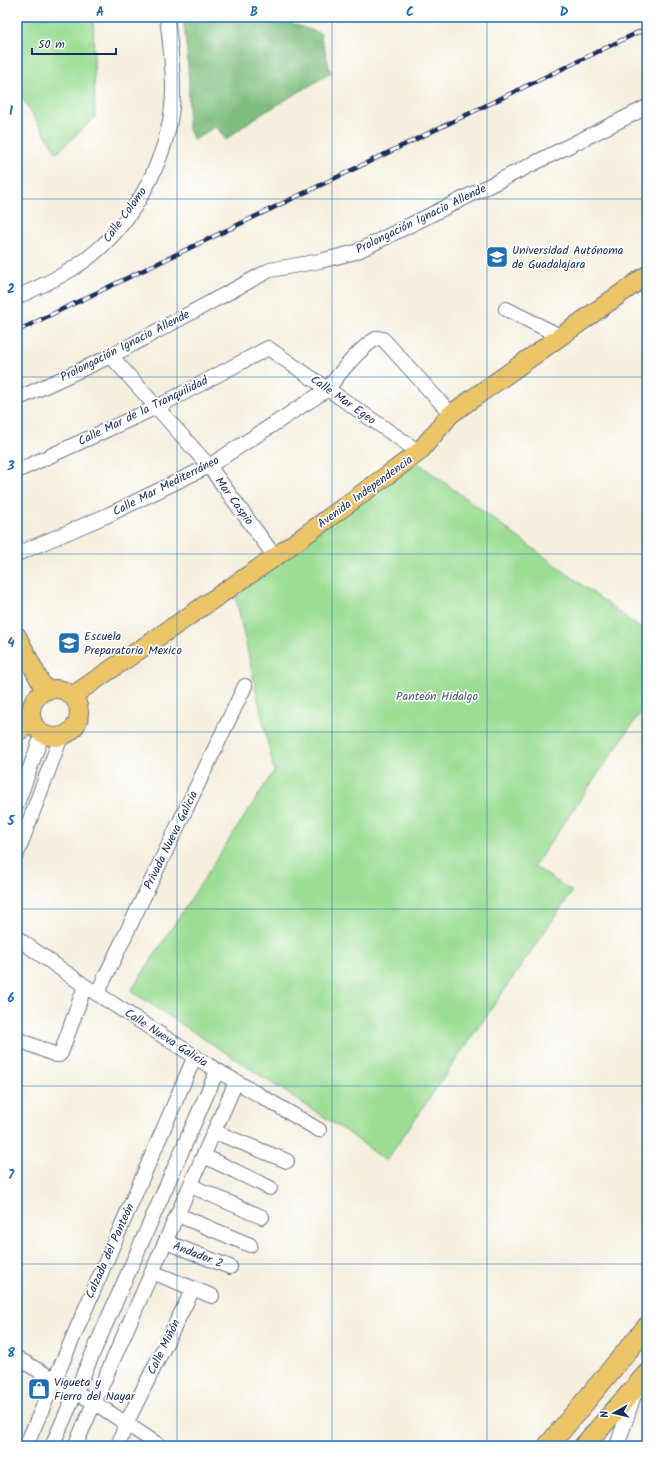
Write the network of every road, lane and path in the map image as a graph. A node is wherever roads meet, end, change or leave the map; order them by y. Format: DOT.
graph roads {
  1 [pos="167,17"];
  2 [pos="647,107"];
  3 [pos="647,275"];
  4 [pos="17,297"];
  5 [pos="506,309"];
  6 [pos="560,336"];
  7 [pos="268,348"];
  8 [pos="111,356"];
  9 [pos="328,390"];
  10 [pos="17,399"];
  11 [pos="157,407"];
  12 [pos="451,414"];
  13 [pos="419,452"];
  14 [pos="209,466"];
  15 [pos="17,471"];
  16 [pos="17,554"];
  17 [pos="275,558"];
  18 [pos="17,636"];
  19 [pos="245,686"];
  20 [pos="45,691"];
  21 [pos="72,696"];
  22 [pos="37,728"];
  23 [pos="17,732"];
  24 [pos="61,737"];
  25 [pos="17,804"];
  26 [pos="17,854"];
  27 [pos="17,938"];
  28 [pos="84,986"];
  29 [pos="96,994"];
  30 [pos="17,1039"];
  31 [pos="195,1056"];
  32 [pos="217,1071"];
  33 [pos="236,1082"];
  34 [pos="319,1130"];
  35 [pos="215,1132"];
  36 [pos="204,1156"];
  37 [pos="286,1161"];
  38 [pos="190,1186"];
  39 [pos="270,1188"];
  40 [pos="178,1214"];
  41 [pos="262,1216"];
  42 [pos="166,1242"];
  43 [pos="250,1245"];
  44 [pos="230,1267"];
  45 [pos="152,1272"];
  46 [pos="191,1293"];
  47 [pos="212,1296"];
  48 [pos="647,1327"];
  49 [pos="17,1358"];
  50 [pos="54,1379"];
  51 [pos="644,1384"];
  52 [pos="75,1392"];
  53 [pos="95,1403"];
  54 [pos="126,1424"];
  55 [pos="26,1446"];
  56 [pos="52,1446"];
  57 [pos="75,1446"];
  58 [pos="118,1446"];
  59 [pos="160,1446"];
  60 [pos="548,1446"];
  61 [pos="584,1446"];
  62 [pos="617,1446"];
  1 -- 4 [label="street, Calle Colomo"];
  2 -- 8 [label="street, Prolongación Ignacio Allende"];
  3 -- 6 [label="main road, Avenida Independencia"];
  5 -- 6 [label="street"];
  6 -- 12 [label="main road, Avenida Independencia"];
  7 -- 9 [label="street, Calle Mar Egeo"];
  7 -- 11 [label="street, Calle Mar de la Tranquilidad"];
  8 -- 10 [label="street, Prolongación Ignacio Allende"];
  8 -- 11 [label="street, Mar Caspio"];
  9 -- 12 [label="street"];
  9 -- 13 [label="street, Calle Mar Egeo"];
  9 -- 14 [label="street, Calle Mar Mediterráneo"];
  11 -- 14 [label="street, Mar Caspio"];
  11 -- 15 [label="street, Calle Mar de la Tranquilidad"];
  12 -- 13 [label="main road, Avenida Independencia"];
  13 -- 17 [label="main road, Avenida Independencia"];
  14 -- 16 [label="street, Calle Mar Mediterráneo"];
  14 -- 17 [label="street, Mar Caspio"];
  17 -- 21 [label="main road, Avenida Independencia"];
  18 -- 20 [label="main road"];
  19 -- 29 [label="street, Privada Nueva Galicia"];
  20 -- 21 [label="main road"];
  20 -- 22 [label="main road"];
  21 -- 24 [label="main road"];
  22 -- 23 [label="main road"];
  22 -- 24 [label="main road"];
  22 -- 25 [label="street"];
  24 -- 26 [label="street"];
  27 -- 28 [label="street, Calle Nueva Galicia"];
  28 -- 29 [label="street, Calle Nueva Galicia"];
  28 -- 30 [label="street"];
  29 -- 31 [label="street, Calle Nueva Galicia"];
  31 -- 32 [label="street, Calle Nueva Galicia"];
  31 -- 50 [label="street, Calzada del Panteón"];
  32 -- 33 [label="street, Calle Nueva Galicia"];
  32 -- 52 [label="street, Calzada del Panteón"];
  33 -- 34 [label="street, Calle Nueva Galicia"];
  33 -- 35 [label="street"];
  35 -- 36 [label="street"];
  35 -- 37 [label="street"];
  36 -- 38 [label="street"];
  36 -- 39 [label="street"];
  38 -- 40 [label="street"];
  38 -- 41 [label="street"];
  40 -- 42 [label="street"];
  40 -- 43 [label="street"];
  42 -- 44 [label="street, Andador 2"];
  42 -- 45 [label="street"];
  45 -- 47 [label="street"];
  45 -- 53 [label="street"];
  46 -- 54 [label="street, Calle Miñón"];
  48 -- 60 [label="highway"];
  49 -- 50 [label="street"];
  50 -- 52 [label="street"];
  50 -- 55 [label="street, Calzada del Panteón"];
  51 -- 61 [label="highway"];
  51 -- 62 [label="street"];
  52 -- 53 [label="street"];
  52 -- 56 [label="street, Calzada del Panteón"];
  53 -- 54 [label="street"];
  53 -- 57 [label="street"];
  54 -- 58 [label="street, Calle Miñón"];
  54 -- 59 [label="street"];
}
